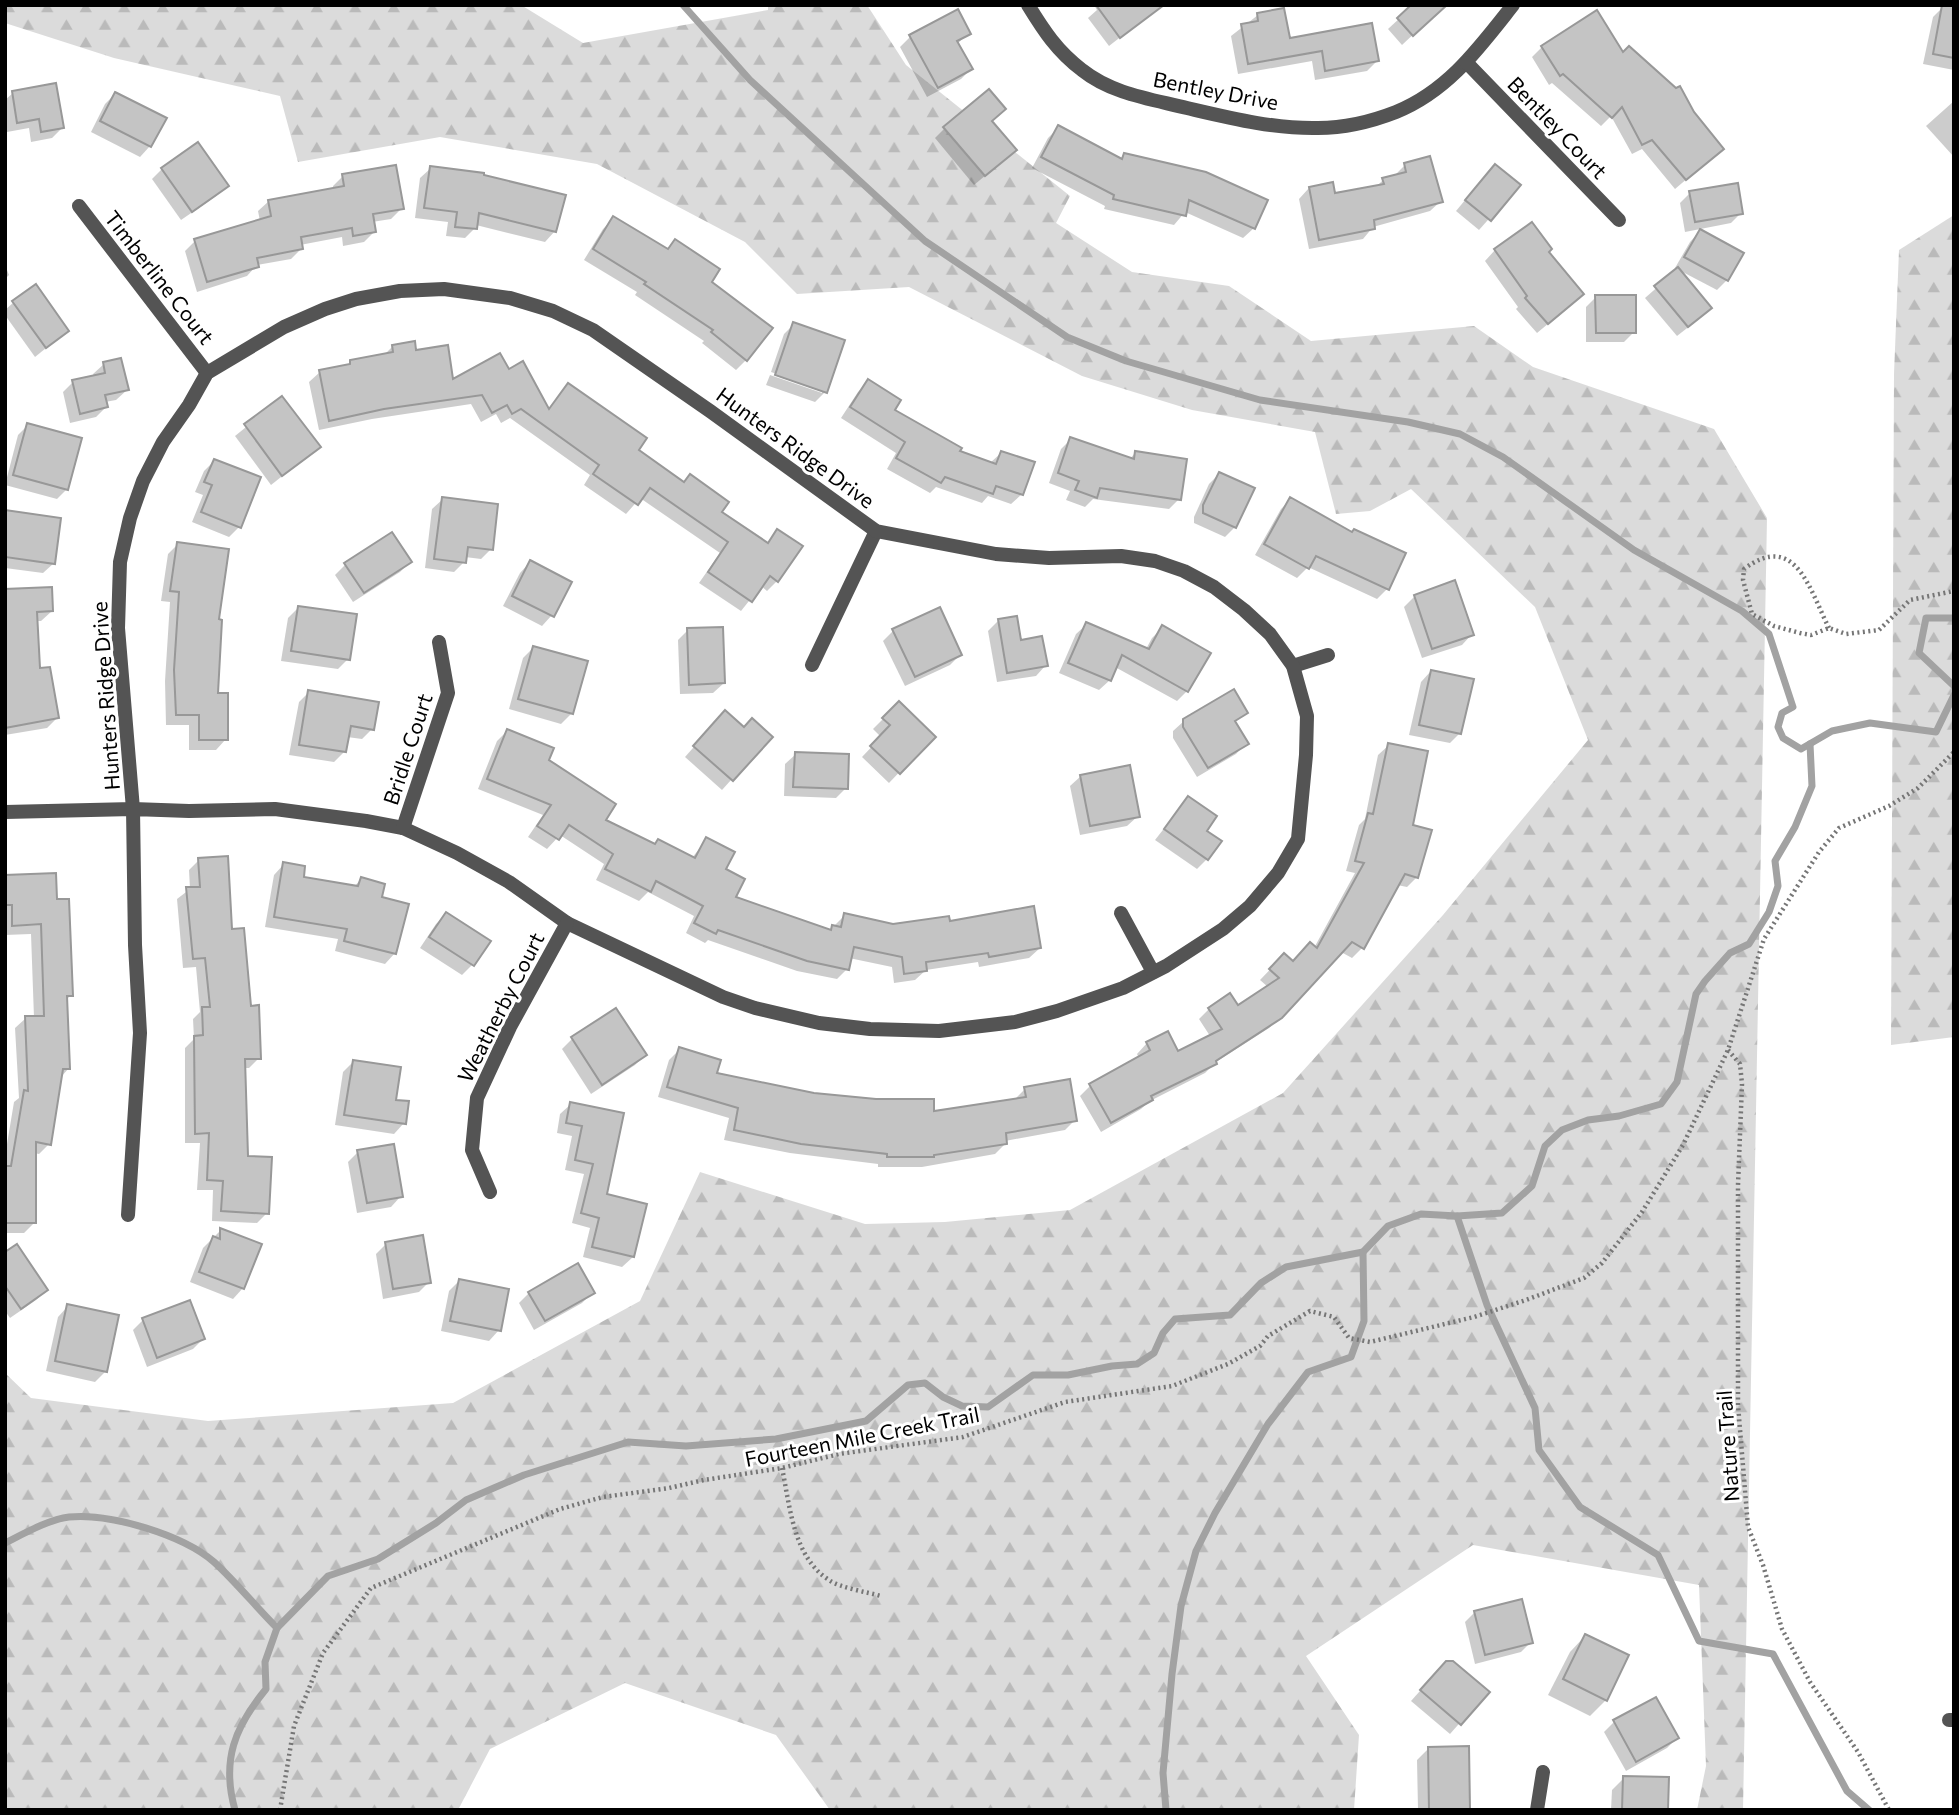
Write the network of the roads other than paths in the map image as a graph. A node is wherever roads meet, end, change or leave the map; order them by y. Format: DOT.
graph roads {
  1 [pos="1028,5"];
  2 [pos="1513,5"];
  3 [pos="1467,63"];
  4 [pos="79,206"];
  5 [pos="1619,220"];
  6 [pos="207,373"];
  7 [pos="876,531"];
  8 [pos="439,642"];
  9 [pos="1328,655"];
  10 [pos="812,665"];
  11 [pos="1293,666"];
  12 [pos="134,809"];
  13 [pos="5,812"];
  14 [pos="403,828"];
  15 [pos="1121,913"];
  16 [pos="567,923"];
  17 [pos="1153,972"];
  18 [pos="490,1192"];
  19 [pos="128,1215"];
  20 [pos="1543,1772"];
  21 [pos="1537,1810"];
  1 -- 3 [label="street, Bentley Drive"];
  2 -- 3 [label="street, Bentley Drive"];
  3 -- 5 [label="street, Bentley Court"];
  4 -- 6 [label="street, Timberline Court"];
  6 -- 7 [label="street, Hunters Ridge Drive"];
  6 -- 12 [label="street, Hunters Ridge Drive"];
  7 -- 10 [label="street"];
  7 -- 11 [label="street, Hunters Ridge Drive"];
  8 -- 14 [label="street, Bridle Court"];
  9 -- 11 [label="street"];
  11 -- 17 [label="street, Hunters Ridge Drive"];
  12 -- 13 [label="street, Hunters Ridge Drive"];
  12 -- 14 [label="street, Hunters Ridge Drive"];
  12 -- 19 [label="street, Hunters Ridge Drive"];
  14 -- 16 [label="street, Hunters Ridge Drive"];
  15 -- 17 [label="street"];
  16 -- 17 [label="street, Hunters Ridge Drive"];
  16 -- 18 [label="street, Weatherby Court"];
  20 -- 21 [label="street"];
}
